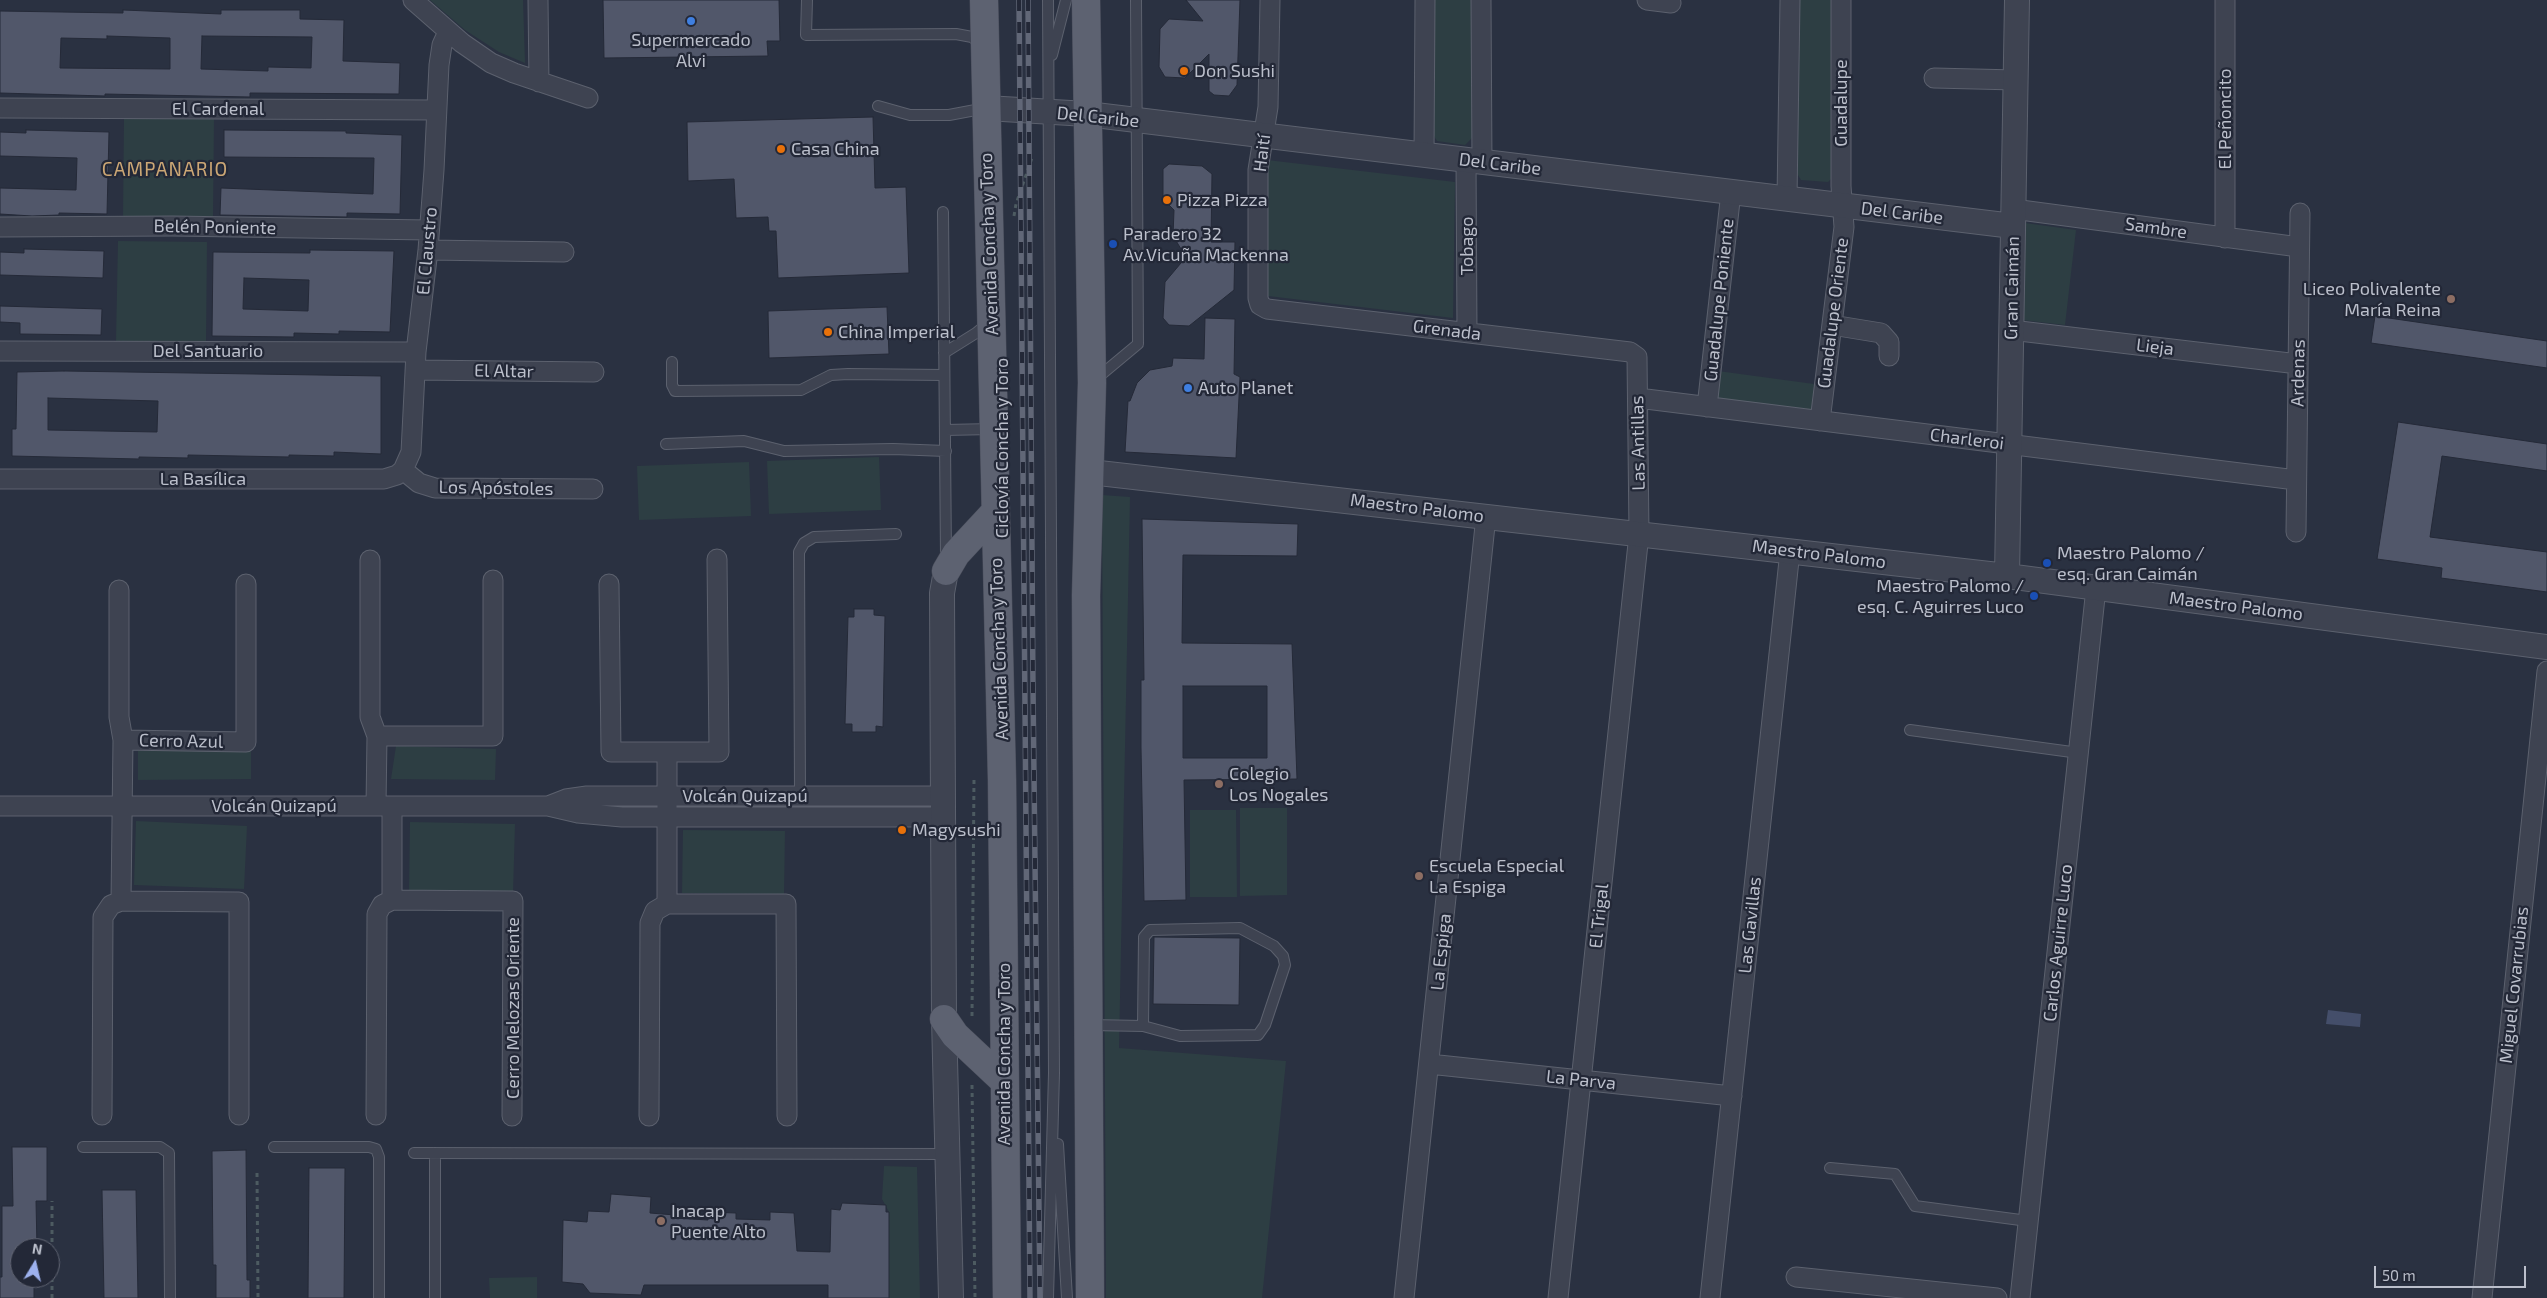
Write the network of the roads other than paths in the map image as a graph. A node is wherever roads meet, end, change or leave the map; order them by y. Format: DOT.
graph roads {
  1 [pos="412,0"];
  2 [pos="538,0"];
  3 [pos="807,0"];
  4 [pos="984,0"];
  5 [pos="1048,0"];
  6 [pos="1066,0"];
  7 [pos="1086,0"];
  8 [pos="1136,0"];
  9 [pos="1270,0"];
  10 [pos="1425,0"];
  11 [pos="1481,0"];
  12 [pos="1647,0"];
  13 [pos="1790,0"];
  14 [pos="1841,0"];
  15 [pos="2017,0"];
  16 [pos="2225,0"];
  17 [pos="1671,3"];
  18 [pos="448,32"];
  19 [pos="985,49"];
  20 [pos="1048,70"];
  21 [pos="1934,78"];
  22 [pos="2016,80"];
  23 [pos="539,82"];
  24 [pos="588,98"];
  25 [pos="878,106"];
  26 [pos="0,108"];
  27 [pos="986,108"];
  28 [pos="436,110"];
  29 [pos="1048,112"];
  30 [pos="1087,114"];
  31 [pos="1137,121"];
  32 [pos="1263,136"];
  33 [pos="1424,155"];
  34 [pos="1474,161"];
  35 [pos="1731,192"];
  36 [pos="1787,199"];
  37 [pos="1842,206"];
  38 [pos="942,212"];
  39 [pos="2300,213"];
  40 [pos="2013,218"];
  41 [pos="0,227"];
  42 [pos="429,230"];
  43 [pos="2225,238"];
  44 [pos="2299,247"];
  45 [pos="428,250"];
  46 [pos="564,252"];
  47 [pos="1260,305"];
  48 [pos="992,319"];
  49 [pos="1832,324"];
  50 [pos="2011,330"];
  51 [pos="1466,332"];
  52 [pos="0,350"];
  53 [pos="944,353"];
  54 [pos="1635,354"];
  55 [pos="1889,356"];
  56 [pos="415,361"];
  57 [pos="672,362"];
  58 [pos="2298,364"];
  59 [pos="594,372"];
  60 [pos="944,375"];
  61 [pos="1092,383"];
  62 [pos="1638,398"];
  63 [pos="1706,407"];
  64 [pos="1820,421"];
  65 [pos="993,428"];
  66 [pos="945,430"];
  67 [pos="666,444"];
  68 [pos="2009,444"];
  69 [pos="946,451"];
  70 [pos="403,470"];
  71 [pos="1090,472"];
  72 [pos="0,479"];
  73 [pos="2296,480"];
  74 [pos="593,489"];
  75 [pos="995,512"];
  76 [pos="1486,516"];
  77 [pos="2296,532"];
  78 [pos="896,534"];
  79 [pos="1639,534"];
  80 [pos="1790,551"];
  81 [pos="717,559"];
  82 [pos="370,560"];
  83 [pos="946,571"];
  84 [pos="2007,576"];
  85 [pos="492,580"];
  86 [pos="246,584"];
  87 [pos="609,584"];
  88 [pos="2096,588"];
  89 [pos="119,590"];
  90 [pos="2547,647"];
  91 [pos="2547,671"];
  92 [pos="1910,730"];
  93 [pos="377,736"];
  94 [pos="123,740"];
  95 [pos="667,752"];
  96 [pos="2079,753"];
  97 [pos="667,796"];
  98 [pos="800,796"];
  99 [pos="0,806"];
  100 [pos="122,806"];
  101 [pos="384,806"];
  102 [pos="548,806"];
  103 [pos="944,807"];
  104 [pos="666,817"];
  105 [pos="392,900"];
  106 [pos="122,901"];
  107 [pos="666,904"];
  108 [pos="944,1019"];
  109 [pos="1087,1025"];
  110 [pos="1144,1026"];
  111 [pos="1429,1064"];
  112 [pos="1054,1073"];
  113 [pos="1581,1080"];
  114 [pos="1004,1081"];
  115 [pos="1732,1096"];
  116 [pos="102,1115"];
  117 [pos="239,1115"];
  118 [pos="376,1116"];
  119 [pos="512,1116"];
  120 [pos="649,1116"];
  121 [pos="787,1116"];
  122 [pos="274,1146"];
  123 [pos="83,1147"];
  124 [pos="414,1153"];
  125 [pos="435,1153"];
  126 [pos="947,1154"];
  127 [pos="1830,1168"];
  128 [pos="2028,1221"];
  129 [pos="1796,1277"];
  130 [pos="170,1298"];
  131 [pos="379,1298"];
  132 [pos="435,1298"];
  133 [pos="951,1298"];
  134 [pos="1007,1298"];
  135 [pos="1048,1298"];
  136 [pos="1067,1298"];
  137 [pos="1090,1298"];
  138 [pos="1404,1298"];
  139 [pos="1558,1298"];
  140 [pos="1710,1298"];
  141 [pos="1997,1298"];
  142 [pos="2020,1298"];
  143 [pos="2482,1298"];
  1 -- 18 [label="street"];
  2 -- 23 [label="street"];
  3 -- 19 [label="lane"];
  4 -- 19 [label="main road, Avenida Concha y Toro"];
  5 -- 20 [label="lane"];
  6 -- 20 [label="lane"];
  7 -- 30 [label="main road"];
  8 -- 31 [label="lane"];
  9 -- 32 [label="street, Haití"];
  10 -- 33 [label="street"];
  11 -- 34 [label="street, Tobago"];
  12 -- 17 [label="street"];
  13 -- 36 [label="street"];
  14 -- 37 [label="street, Guadalupe"];
  15 -- 22 [label="street, Gran Caimán"];
  16 -- 43 [label="street, El Peñoncito"];
  18 -- 23 [label="street"];
  18 -- 28 [label="street, El Claustro"];
  19 -- 27 [label="main road, Avenida Concha y Toro"];
  20 -- 29 [label="lane"];
  21 -- 22 [label="street"];
  22 -- 40 [label="street, Gran Caimán"];
  23 -- 24 [label="street"];
  25 -- 27 [label="lane"];
  26 -- 28 [label="street, El Cardenal"];
  27 -- 29 [label="street, Del Caribe"];
  27 -- 48 [label="main road, Avenida Concha y Toro"];
  28 -- 42 [label="street, El Claustro"];
  29 -- 30 [label="street, Del Caribe"];
  29 -- 112 [label="lane"];
  30 -- 31 [label="street, Del Caribe"];
  30 -- 61 [label="main road"];
  31 -- 32 [label="street, Del Caribe"];
  31 -- 61 [label="lane"];
  32 -- 33 [label="street, Del Caribe"];
  32 -- 47 [label="street, Haití"];
  33 -- 34 [label="street, Del Caribe"];
  34 -- 35 [label="street, Del Caribe"];
  34 -- 51 [label="street, Tobago"];
  35 -- 36 [label="street, Del Caribe"];
  35 -- 63 [label="street, Guadalupe Poniente"];
  36 -- 37 [label="street, Del Caribe"];
  37 -- 40 [label="street, Del Caribe"];
  37 -- 49 [label="street, Guadalupe Oriente"];
  38 -- 53 [label="lane"];
  39 -- 44 [label="street, Ardenas"];
  40 -- 43 [label="street, Sambre"];
  40 -- 50 [label="street, Gran Caimán"];
  41 -- 42 [label="street, Belén Poniente"];
  42 -- 45 [label="street, El Claustro"];
  43 -- 44 [label="street, Sambre"];
  44 -- 58 [label="street, Ardenas"];
  45 -- 46 [label="street"];
  45 -- 56 [label="street, El Claustro"];
  47 -- 51 [label="street, Grenada"];
  48 -- 53 [label="lane"];
  48 -- 65 [label="main road, Avenida Concha y Toro"];
  49 -- 55 [label="street"];
  49 -- 64 [label="street, Guadalupe Oriente"];
  50 -- 58 [label="street, Lieja"];
  50 -- 68 [label="street, Gran Caimán"];
  51 -- 54 [label="street, Grenada"];
  52 -- 56 [label="street, Del Santuario"];
  53 -- 60 [label="lane"];
  54 -- 62 [label="street, Las Antillas"];
  56 -- 59 [label="street, El Altar"];
  56 -- 70 [label="street, El Claustro"];
  57 -- 60 [label="lane"];
  58 -- 73 [label="street, Ardenas"];
  60 -- 66 [label="lane"];
  61 -- 71 [label="main road"];
  62 -- 63 [label="street, Charleroi"];
  62 -- 79 [label="street, Las Antillas"];
  63 -- 64 [label="street, Charleroi"];
  64 -- 68 [label="street, Charleroi"];
  65 -- 66 [label="lane"];
  65 -- 75 [label="main road, Avenida Concha y Toro"];
  66 -- 69 [label="lane"];
  67 -- 69 [label="lane"];
  68 -- 73 [label="street, Charleroi"];
  68 -- 84 [label="street, Gran Caimán"];
  69 -- 83 [label="lane"];
  70 -- 72 [label="street, La Basílica"];
  70 -- 74 [label="street, Los Apóstoles"];
  71 -- 76 [label="street, Maestro Palomo"];
  71 -- 109 [label="main road"];
  73 -- 77 [label="street, Ardenas"];
  75 -- 83 [label="main road"];
  75 -- 114 [label="main road, Avenida Concha y Toro"];
  76 -- 79 [label="street, Maestro Palomo"];
  76 -- 111 [label="street, La Espiga"];
  78 -- 98 [label="lane"];
  79 -- 80 [label="street, Maestro Palomo"];
  79 -- 113 [label="street, El Trigal"];
  80 -- 84 [label="street, Maestro Palomo"];
  80 -- 115 [label="street, Las Gavillas"];
  81 -- 95 [label="street"];
  82 -- 93 [label="street"];
  83 -- 103 [label="street"];
  84 -- 88 [label="street, Maestro Palomo"];
  85 -- 93 [label="street"];
  86 -- 94 [label="street, Cerro Azul"];
  87 -- 95 [label="street"];
  88 -- 90 [label="street, Maestro Palomo"];
  88 -- 96 [label="street, Carlos Aguirre Luco"];
  89 -- 94 [label="street"];
  91 -- 143 [label="street, Miguel Covarrubias"];
  92 -- 96 [label="lane"];
  93 -- 101 [label="street"];
  94 -- 100 [label="street, Cerro Azul"];
  95 -- 97 [label="street"];
  96 -- 128 [label="street, Carlos Aguirre Luco"];
  97 -- 98 [label="street, Volcán Quizapú"];
  97 -- 102 [label="street, Volcán Quizapú"];
  97 -- 104 [label="street"];
  98 -- 103 [label="street, Volcán Quizapú"];
  99 -- 100 [label="street, Volcán Quizapú"];
  100 -- 101 [label="street, Volcán Quizapú"];
  100 -- 106 [label="street, Cerro Azul"];
  101 -- 102 [label="street, Volcán Quizapú"];
  101 -- 105 [label="street"];
  102 -- 104 [label="street, Volcán Quizapú"];
  103 -- 104 [label="street, Volcán Quizapú"];
  103 -- 108 [label="street"];
  104 -- 107 [label="street"];
  105 -- 118 [label="street"];
  105 -- 119 [label="street, Cerro Melozas Oriente"];
  106 -- 116 [label="street"];
  106 -- 117 [label="street"];
  107 -- 120 [label="street"];
  107 -- 121 [label="street"];
  108 -- 114 [label="main road"];
  108 -- 126 [label="street"];
  109 -- 110 [label="lane"];
  109 -- 137 [label="main road"];
  110 -- 110 [label="lane"];
  111 -- 113 [label="street, La Parva"];
  111 -- 138 [label="street, La Espiga"];
  112 -- 135 [label="lane"];
  112 -- 136 [label="lane"];
  113 -- 115 [label="street, La Parva"];
  113 -- 139 [label="street, El Trigal"];
  114 -- 134 [label="main road, Avenida Concha y Toro"];
  115 -- 140 [label="street, Las Gavillas"];
  122 -- 131 [label="lane"];
  123 -- 130 [label="lane"];
  124 -- 125 [label="lane"];
  125 -- 126 [label="lane"];
  125 -- 132 [label="lane"];
  126 -- 133 [label="street"];
  127 -- 128 [label="lane"];
  128 -- 142 [label="street, Carlos Aguirre Luco"];
  129 -- 141 [label="street"];
}
